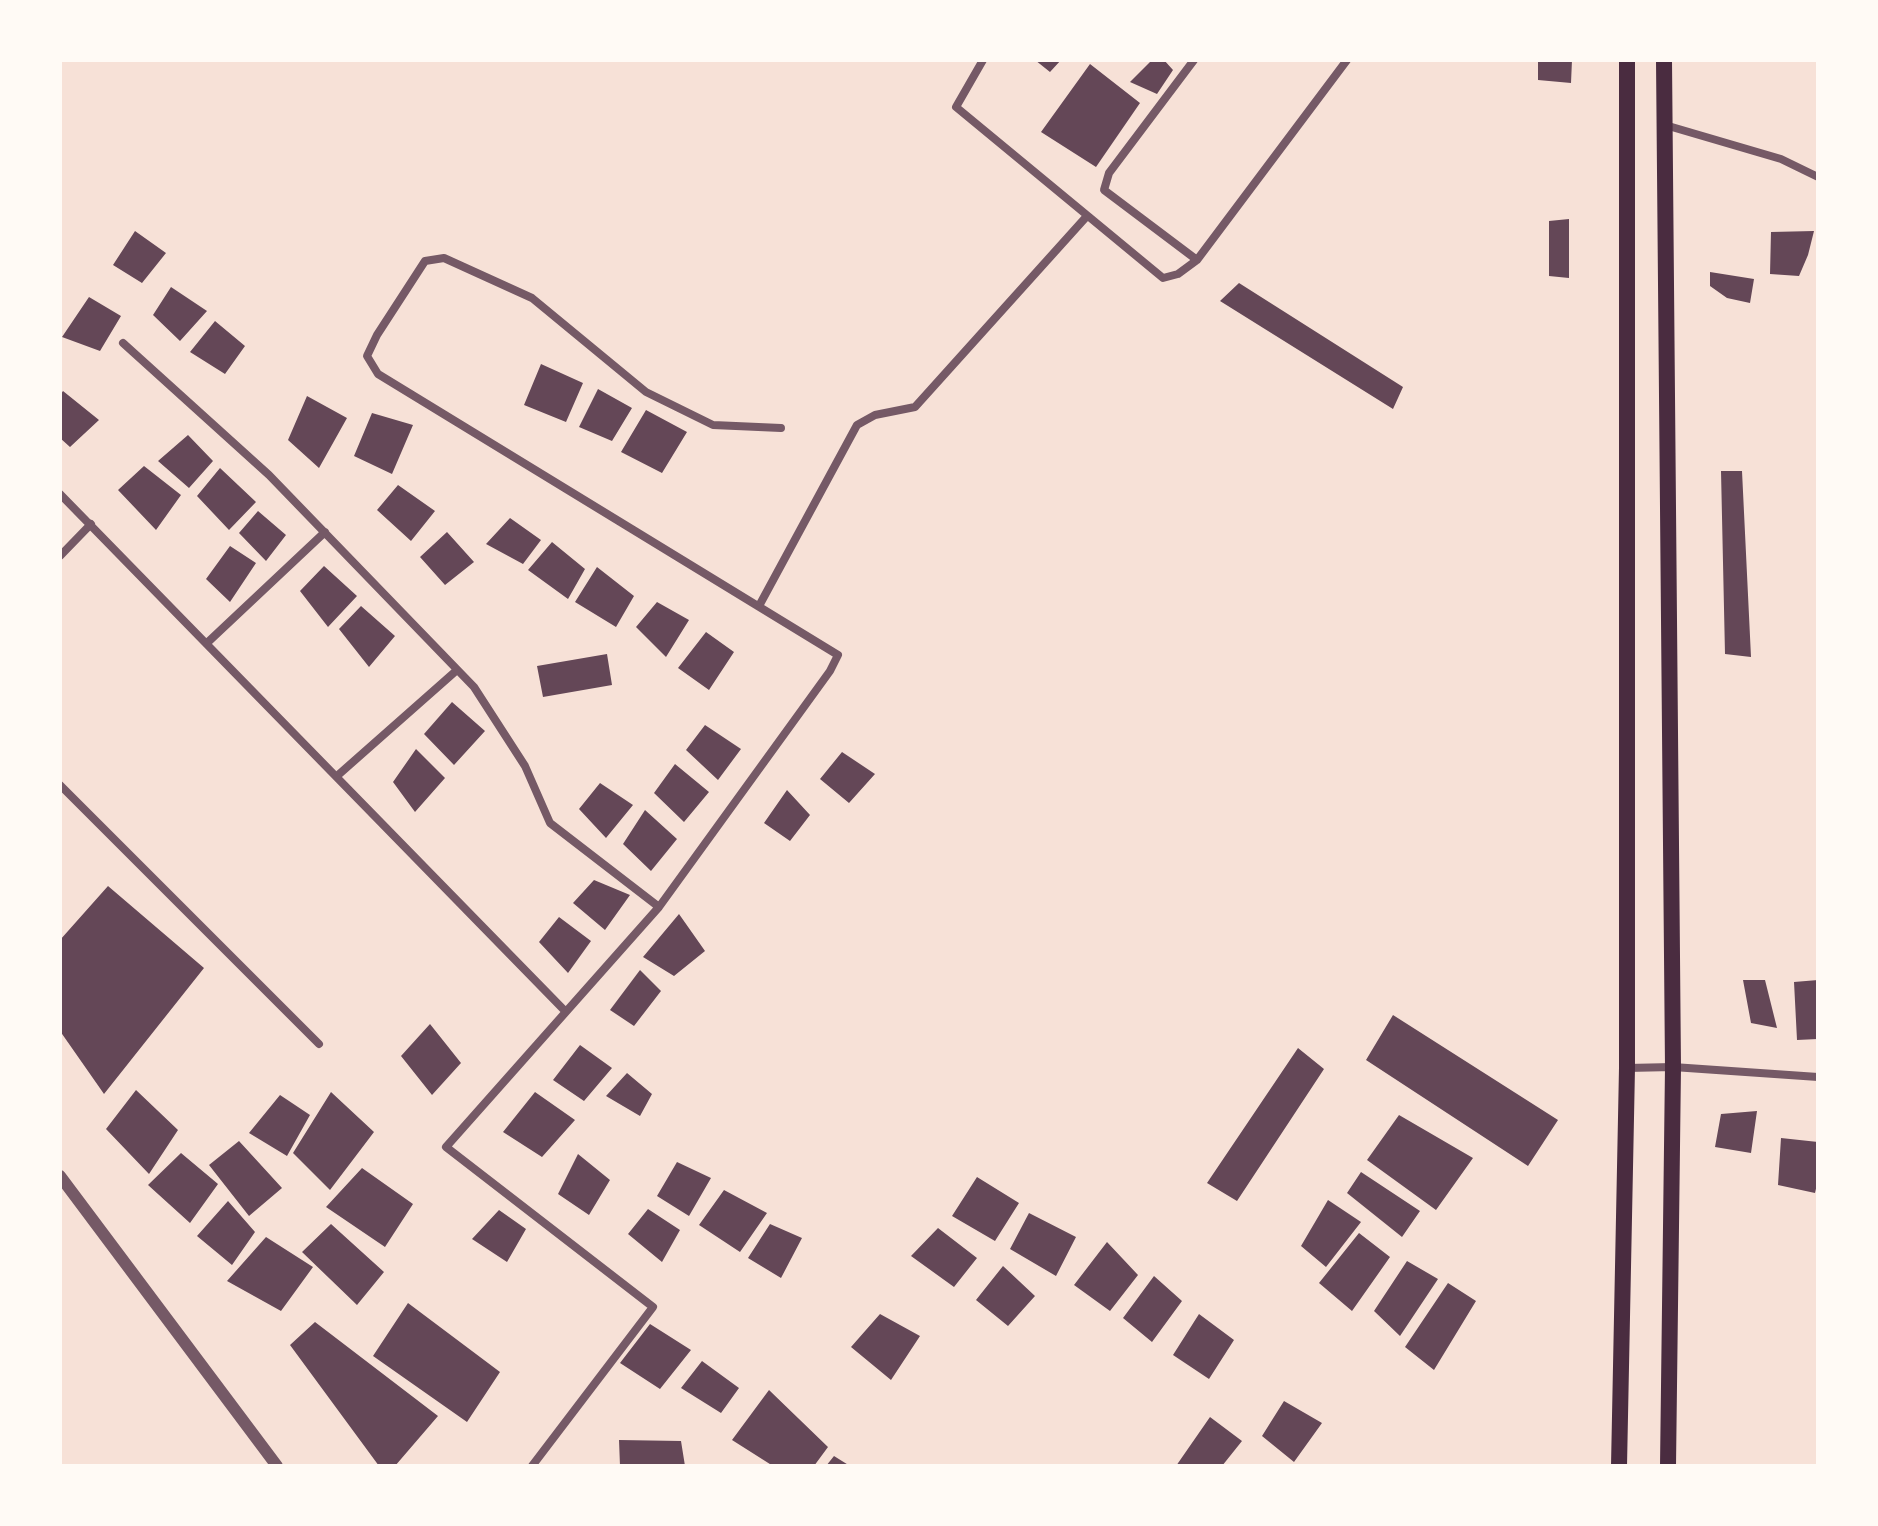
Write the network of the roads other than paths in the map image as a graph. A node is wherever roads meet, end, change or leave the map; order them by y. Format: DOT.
graph roads {
  1 [pos="983,60"];
  2 [pos="1194,60"];
  3 [pos="1347,60"];
  4 [pos="1627,60"];
  5 [pos="1664,60"];
  6 [pos="1665,125"];
  7 [pos="1818,177"];
  8 [pos="1087,216"];
  9 [pos="1197,260"];
  10 [pos="123,343"];
  11 [pos="781,428"];
  12 [pos="60,494"];
  13 [pos="91,524"];
  14 [pos="325,532"];
  15 [pos="60,556"];
  16 [pos="759,606"];
  17 [pos="207,643"];
  18 [pos="457,670"];
  19 [pos="337,776"];
  20 [pos="60,785"];
  21 [pos="659,907"];
  22 [pos="566,1012"];
  23 [pos="319,1044"];
  24 [pos="1673,1067"];
  25 [pos="1627,1068"];
  26 [pos="1818,1077"];
  27 [pos="60,1176"];
  28 [pos="277,1466"];
  29 [pos="532,1466"];
  30 [pos="1619,1466"];
  31 [pos="1668,1466"];
  1 -- 8 [label="street"];
  2 -- 9 [label="street"];
  3 -- 9 [label="street"];
  4 -- 25 [label="main road"];
  5 -- 6 [label="main road"];
  6 -- 7 [label="street"];
  6 -- 24 [label="main road"];
  8 -- 9 [label="street"];
  8 -- 16 [label="street"];
  10 -- 14 [label="street"];
  11 -- 16 [label="street"];
  12 -- 13 [label="street"];
  13 -- 15 [label="street"];
  13 -- 17 [label="street"];
  14 -- 17 [label="street"];
  14 -- 18 [label="street"];
  16 -- 21 [label="street"];
  17 -- 19 [label="street"];
  18 -- 19 [label="street"];
  18 -- 21 [label="street"];
  19 -- 22 [label="street"];
  20 -- 23 [label="street"];
  21 -- 22 [label="street"];
  22 -- 29 [label="street"];
  24 -- 25 [label="street"];
  24 -- 26 [label="street"];
  24 -- 31 [label="main road"];
  25 -- 30 [label="main road"];
  27 -- 28 [label="street"];
}
